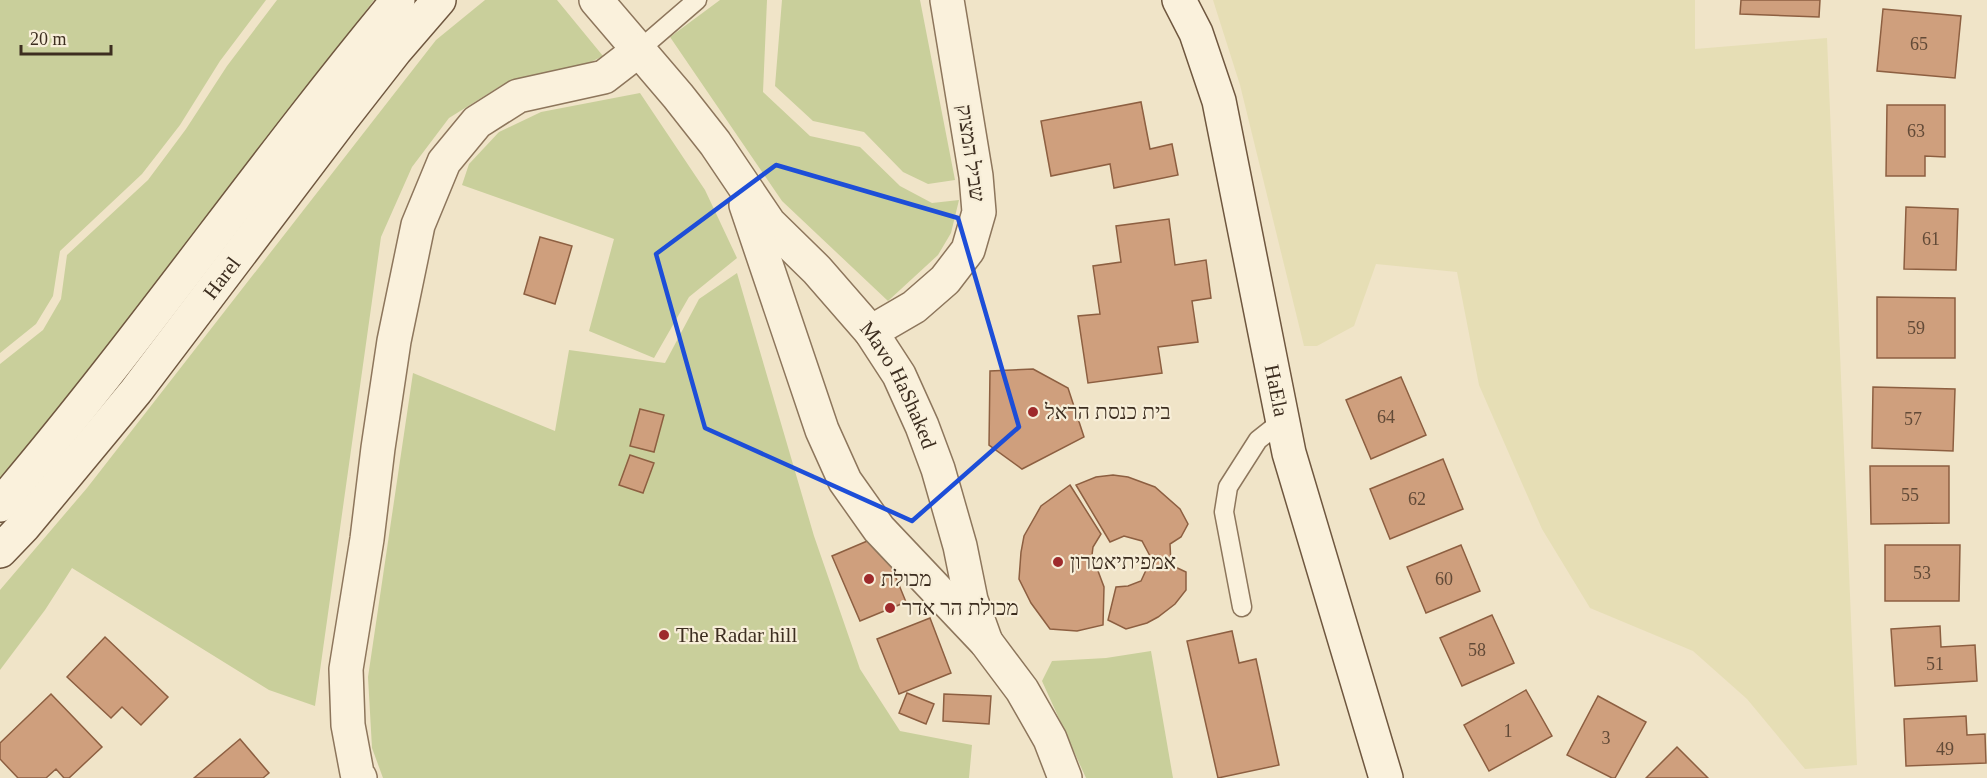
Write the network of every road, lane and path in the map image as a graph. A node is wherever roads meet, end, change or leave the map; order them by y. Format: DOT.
graph roads {
  1 [pos="398,0"];
  2 [pos="438,0"];
  3 [pos="596,0"];
  4 [pos="697,0"];
  5 [pos="947,0"];
  6 [pos="1179,0"];
  7 [pos="639,50"];
  8 [pos="733,173"];
  9 [pos="872,332"];
  10 [pos="1282,421"];
  11 [pos="0,505"];
  12 [pos="0,550"];
  13 [pos="963,559"];
  14 [pos="927,580"];
  15 [pos="1242,607"];
  16 [pos="986,642"];
  17 [pos="360,778"];
  18 [pos="1065,778"];
  19 [pos="1386,778"];
  1 -- 11 [label="street, Harel"];
  2 -- 12 [label="street, Harel"];
  3 -- 7 [label="street, Mavo HaShaked"];
  4 -- 7 [label="lane"];
  5 -- 9 [label="street, שביל המצוק"];
  6 -- 10 [label="street, HaEla"];
  7 -- 8 [label="street, Mavo HaShaked"];
  7 -- 17 [label="street"];
  8 -- 9 [label="street, Mavo HaShaked"];
  8 -- 14 [label="street, Mavo HaShaked"];
  9 -- 13 [label="street, Mavo HaShaked"];
  10 -- 15 [label="lane"];
  10 -- 19 [label="street, HaEla"];
  13 -- 14 [label="street"];
  13 -- 16 [label="street, Mavo HaShaked"];
  14 -- 16 [label="street, Mavo HaShaked"];
  16 -- 18 [label="street, Mavo HaShaked"];
}
